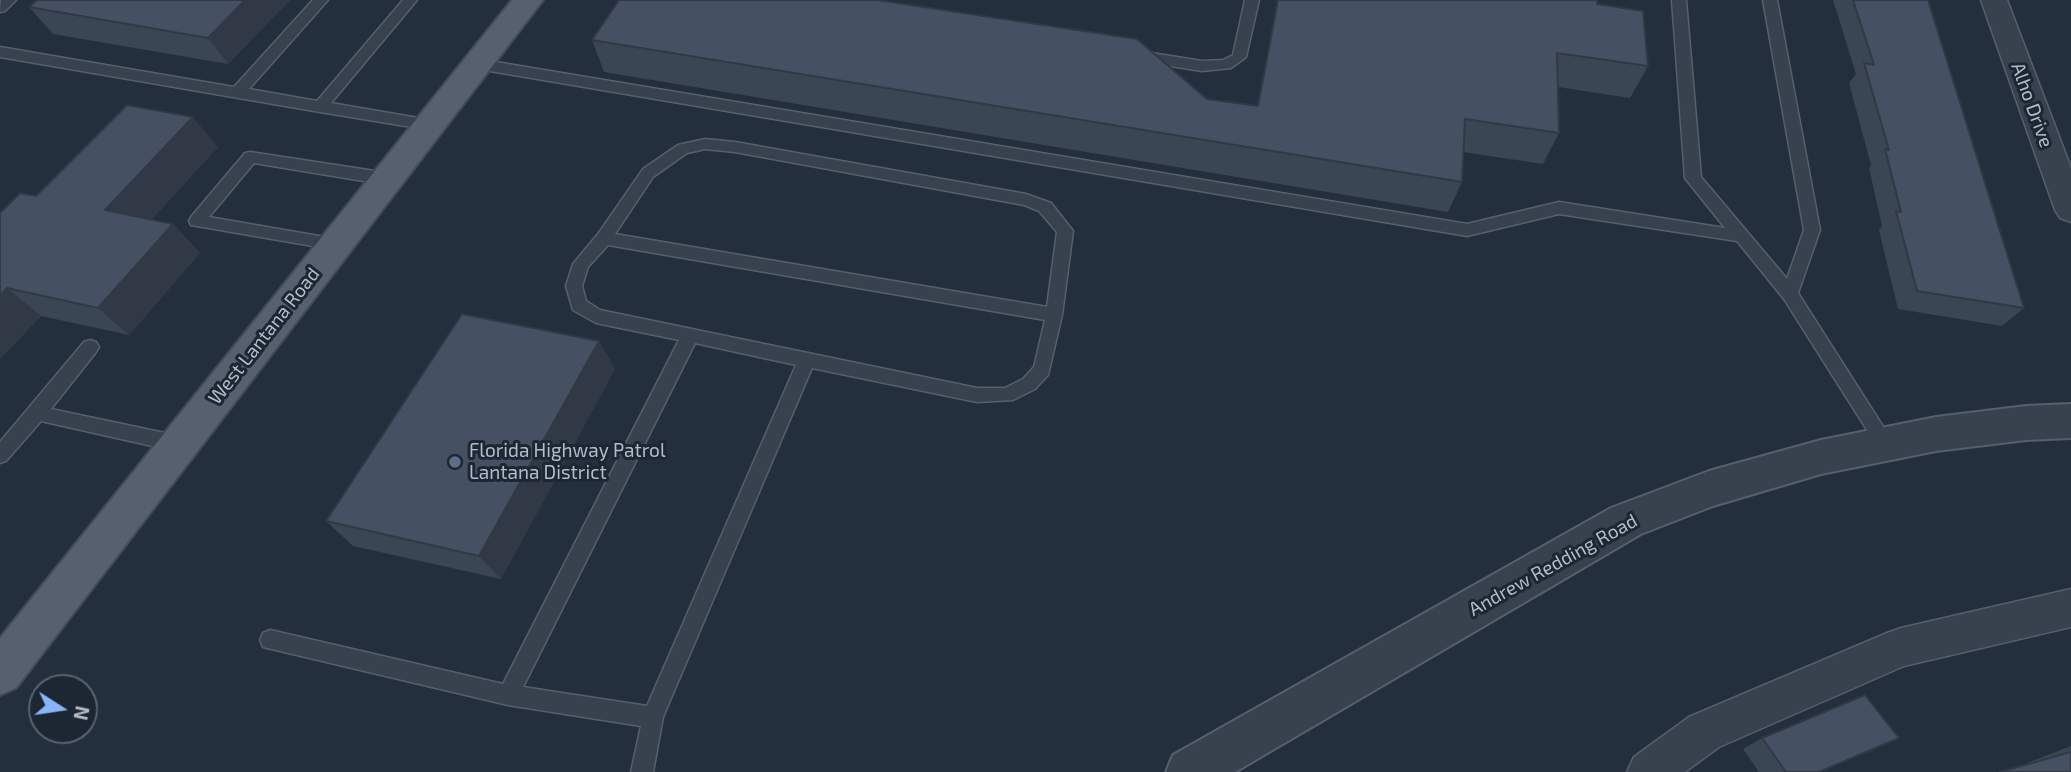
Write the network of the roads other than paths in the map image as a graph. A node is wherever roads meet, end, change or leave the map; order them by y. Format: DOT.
graph roads {
  1 [pos="9,0"];
  2 [pos="321,0"];
  3 [pos="410,0"];
  4 [pos="528,0"];
  5 [pos="1252,0"];
  6 [pos="1679,0"];
  7 [pos="1770,0"];
  8 [pos="1994,0"];
  9 [pos="0,8"];
  10 [pos="0,52"];
  11 [pos="1120,53"];
  12 [pos="478,64"];
  13 [pos="237,93"];
  14 [pos="320,107"];
  15 [pos="430,125"];
  16 [pos="388,179"];
  17 [pos="2071,210"];
  18 [pos="1741,236"];
  19 [pos="604,238"];
  20 [pos="336,244"];
  21 [pos="1790,294"];
  22 [pos="1054,315"];
  23 [pos="690,336"];
  24 [pos="90,347"];
  25 [pos="807,360"];
  26 [pos="37,413"];
  27 [pos="2071,421"];
  28 [pos="179,444"];
  29 [pos="1885,444"];
  30 [pos="0,455"];
  31 [pos="2071,608"];
  32 [pos="270,640"];
  33 [pos="0,673"];
  34 [pos="508,695"];
  35 [pos="653,717"];
  36 [pos="642,772"];
  37 [pos="1190,772"];
  38 [pos="1650,772"];
  1 -- 9 [label="lane"];
  2 -- 13 [label="lane"];
  3 -- 14 [label="lane"];
  4 -- 12 [label="main road, West Lantana Road"];
  5 -- 11 [label="lane"];
  6 -- 18 [label="lane"];
  7 -- 21 [label="lane"];
  8 -- 17 [label="street, Alho Drive"];
  10 -- 13 [label="lane"];
  12 -- 15 [label="main road, West Lantana Road"];
  12 -- 18 [label="lane"];
  13 -- 14 [label="lane"];
  14 -- 15 [label="lane"];
  15 -- 16 [label="main road, West Lantana Road"];
  16 -- 20 [label="main road, West Lantana Road"];
  16 -- 20 [label="lane"];
  18 -- 21 [label="lane"];
  19 -- 22 [label="lane"];
  19 -- 22 [label="lane"];
  19 -- 23 [label="lane"];
  20 -- 28 [label="main road, West Lantana Road"];
  21 -- 29 [label="lane"];
  22 -- 25 [label="lane"];
  23 -- 25 [label="lane"];
  23 -- 34 [label="lane"];
  24 -- 26 [label="lane"];
  25 -- 35 [label="lane"];
  26 -- 28 [label="lane"];
  26 -- 30 [label="lane"];
  27 -- 29 [label="street, Andrew Redding Road"];
  28 -- 33 [label="main road, West Lantana Road"];
  29 -- 37 [label="street, Andrew Redding Road"];
  31 -- 38 [label="street"];
  32 -- 34 [label="lane"];
  34 -- 35 [label="lane"];
  35 -- 36 [label="lane"];
}
